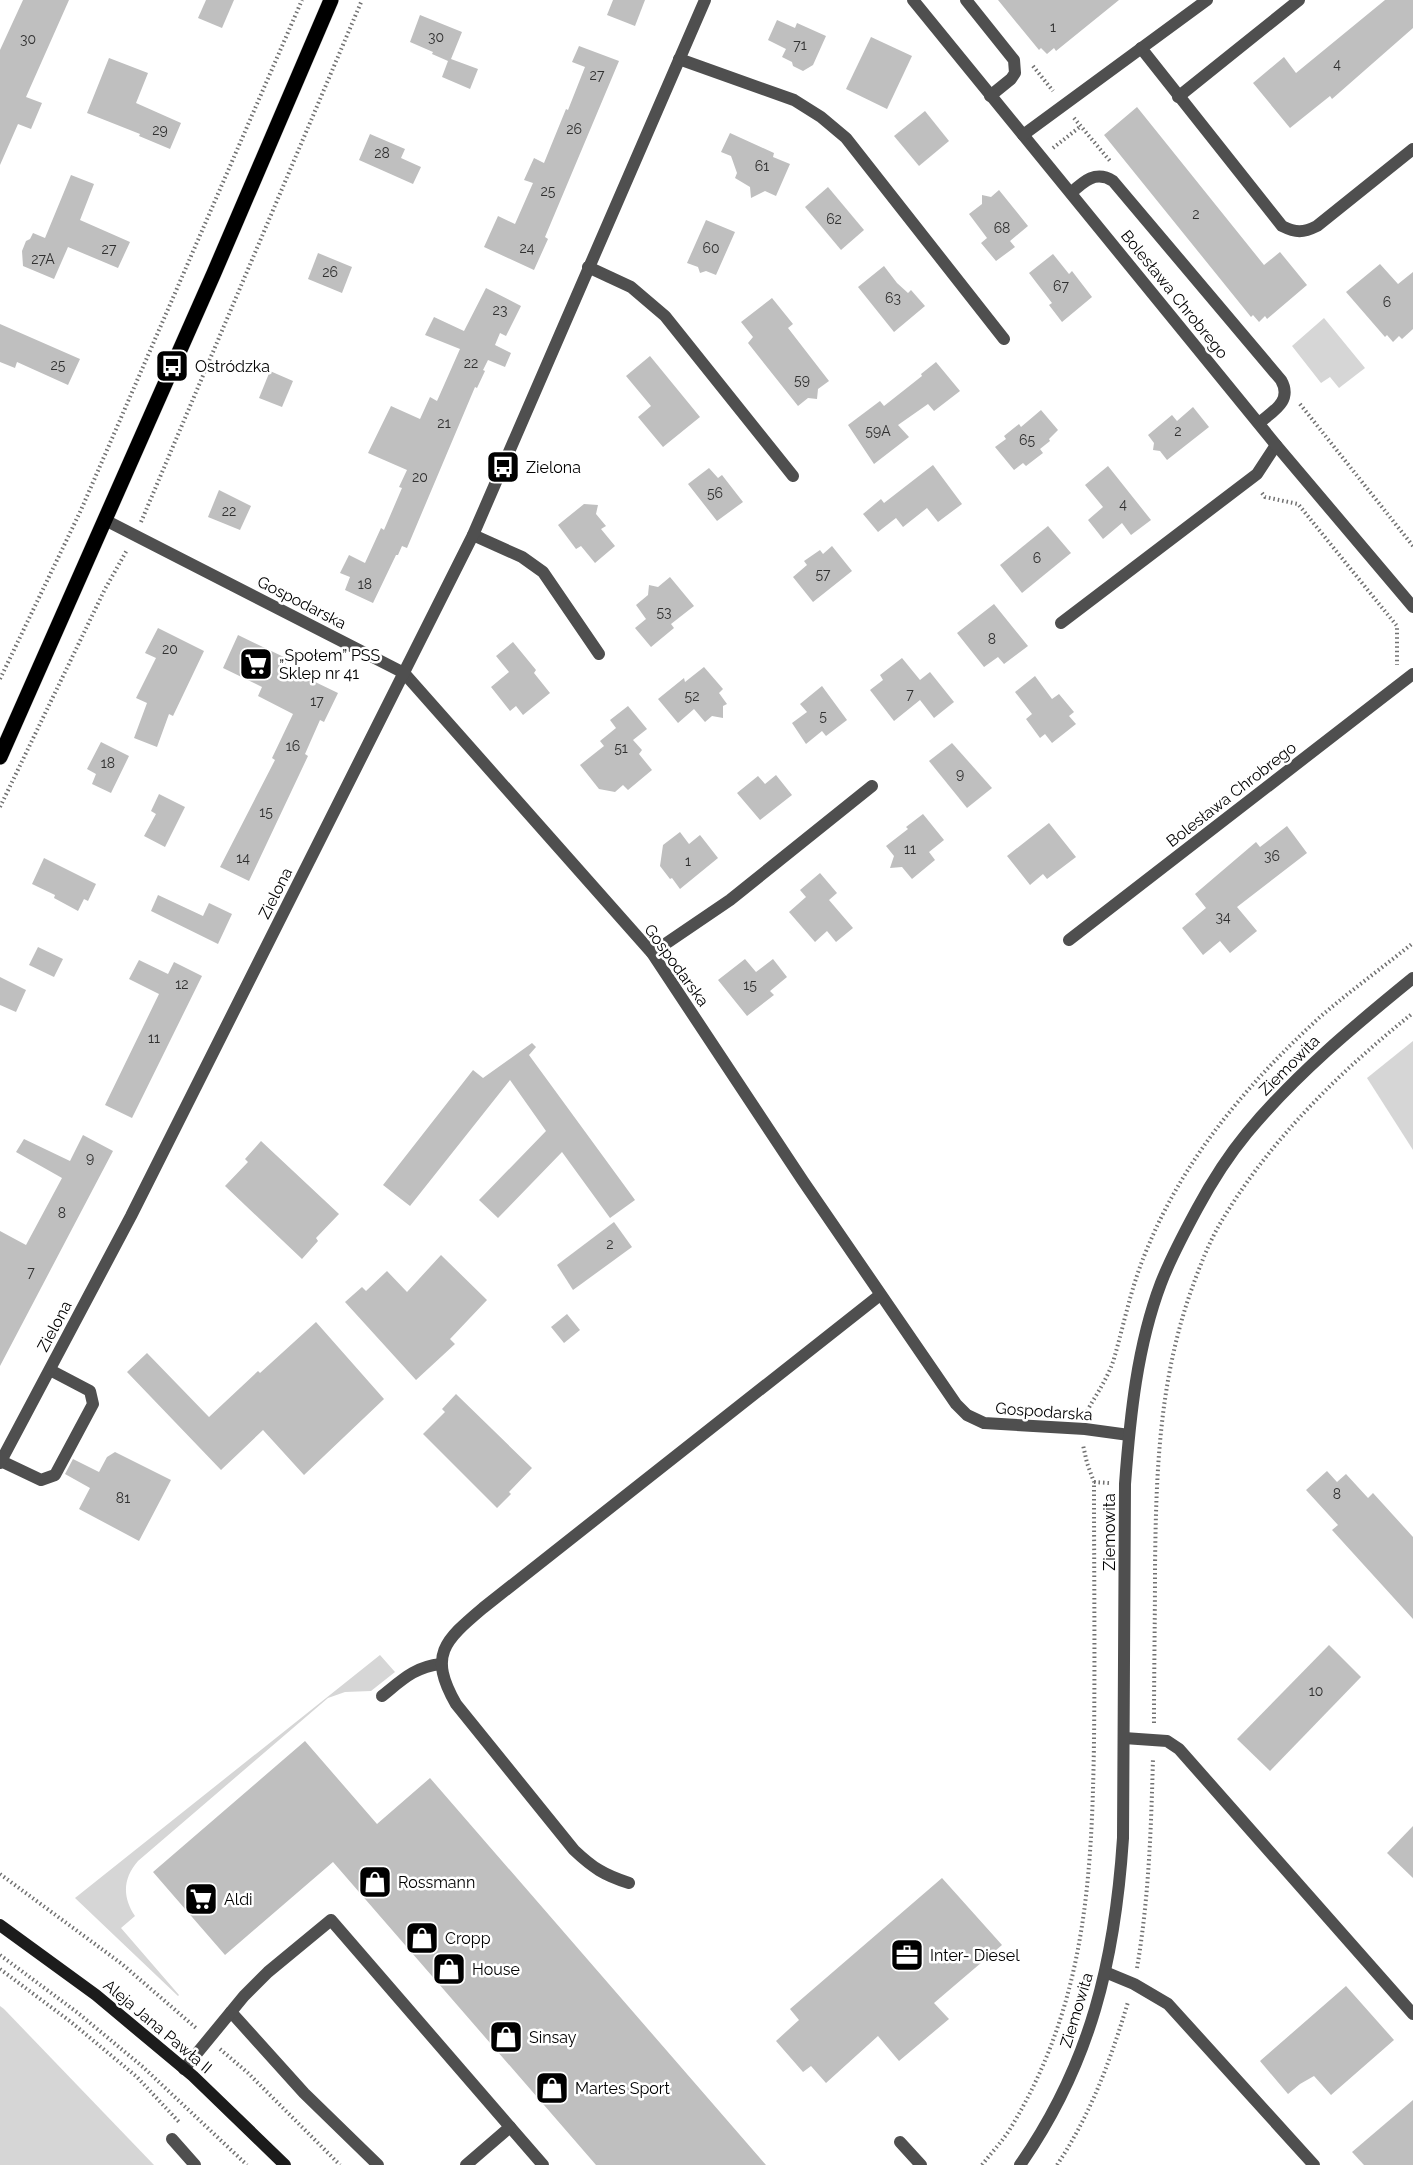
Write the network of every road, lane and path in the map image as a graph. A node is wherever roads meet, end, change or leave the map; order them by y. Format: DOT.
graph roads {
  1 [pos="302,0"];
  2 [pos="331,0"];
  3 [pos="362,0"];
  4 [pos="705,0"];
  5 [pos="913,0"];
  6 [pos="966,0"];
  7 [pos="1207,0"];
  8 [pos="1299,0"];
  9 [pos="1141,48"];
  10 [pos="679,59"];
  11 [pos="990,96"];
  12 [pos="1178,97"];
  13 [pos="1023,135"];
  14 [pos="1413,149"];
  15 [pos="1071,193"];
  16 [pos="588,267"];
  17 [pos="1004,339"];
  18 [pos="1300,406"];
  19 [pos="1259,423"];
  20 [pos="1276,445"];
  21 [pos="793,476"];
  22 [pos="1250,479"];
  23 [pos="105,520"];
  24 [pos="473,535"];
  25 [pos="135,536"];
  26 [pos="1413,546"];
  27 [pos="1413,607"];
  28 [pos="1061,623"];
  29 [pos="598,654"];
  30 [pos="404,673"];
  31 [pos="1410,676"];
  32 [pos="0,679"];
  33 [pos="0,757"];
  34 [pos="872,786"];
  35 [pos="0,807"];
  36 [pos="1068,940"];
  37 [pos="652,953"];
  38 [pos="1413,978"];
  39 [pos="1413,1013"];
  40 [pos="880,1295"];
  41 [pos="50,1370"];
  42 [pos="1129,1435"];
  43 [pos="1,1462"];
  44 [pos="441,1664"];
  45 [pos="382,1696"];
  46 [pos="1124,1738"];
  47 [pos="1154,1739"];
  48 [pos="0,1874"];
  49 [pos="629,1883"];
  50 [pos="0,1925"];
  51 [pos="0,1955"];
  52 [pos="0,1969"];
  53 [pos="1105,1972"];
  54 [pos="1134,1984"];
  55 [pos="231,2012"];
  56 [pos="1413,2014"];
  57 [pos="209,2039"];
  58 [pos="184,2069"];
  59 [pos="184,2127"];
  60 [pos="510,2127"];
  61 [pos="172,2139"];
  62 [pos="900,2142"];
  63 [pos="195,2165"];
  64 [pos="247,2165"];
  65 [pos="285,2165"];
  66 [pos="340,2165"];
  67 [pos="378,2165"];
  68 [pos="466,2165"];
  69 [pos="543,2165"];
  70 [pos="921,2165"];
  71 [pos="1020,2165"];
  72 [pos="1057,2165"];
  73 [pos="1314,2165"];
  1 -- 32 [label="path"];
  2 -- 23 [label="main road"];
  3 -- 25 [label="path"];
  4 -- 10 [label="street, Zielona"];
  5 -- 11 [label="street, Bolesława Chrobrego"];
  6 -- 11 [label="street"];
  7 -- 9 [label="street"];
  8 -- 12 [label="street"];
  9 -- 12 [label="street"];
  9 -- 13 [label="street"];
  10 -- 16 [label="street, Zielona"];
  10 -- 17 [label="street"];
  11 -- 13 [label="street, Bolesława Chrobrego"];
  12 -- 14 [label="street"];
  13 -- 15 [label="street, Bolesława Chrobrego"];
  15 -- 19 [label="street, Bolesława Chrobrego"];
  15 -- 19 [label="street"];
  16 -- 21 [label="street"];
  16 -- 24 [label="street, Zielona"];
  18 -- 26 [label="path"];
  19 -- 20 [label="street, Bolesława Chrobrego"];
  20 -- 22 [label="street"];
  20 -- 27 [label="street, Bolesława Chrobrego"];
  22 -- 28 [label="street"];
  22 -- 31 [label="path"];
  23 -- 25 [label="street, Gospodarska"];
  23 -- 33 [label="main road"];
  24 -- 29 [label="street"];
  24 -- 30 [label="street, Zielona"];
  25 -- 30 [label="street, Gospodarska"];
  25 -- 35 [label="path"];
  30 -- 37 [label="street, Gospodarska"];
  30 -- 41 [label="street, Zielona"];
  31 -- 36 [label="street, Bolesława Chrobrego"];
  34 -- 37 [label="street"];
  37 -- 40 [label="street, Gospodarska"];
  38 -- 42 [label="street, Ziemowita"];
  39 -- 47 [label="path"];
  40 -- 42 [label="street, Gospodarska"];
  40 -- 44 [label="street"];
  41 -- 43 [label="street, Zielona"];
  41 -- 43 [label="street"];
  42 -- 46 [label="street, Ziemowita"];
  44 -- 45 [label="street"];
  44 -- 49 [label="street"];
  46 -- 47 [label="street"];
  46 -- 53 [label="street, Ziemowita"];
  47 -- 54 [label="path"];
  47 -- 56 [label="street"];
  48 -- 57 [label="path"];
  50 -- 58 [label="main road, Aleja Jana Pawła II"];
  51 -- 64 [label="path"];
  52 -- 59 [label="path"];
  53 -- 54 [label="street"];
  53 -- 71 [label="street, Ziemowita"];
  54 -- 72 [label="path"];
  54 -- 73 [label="street"];
  55 -- 57 [label="street"];
  55 -- 60 [label="street"];
  55 -- 67 [label="street"];
  57 -- 58 [label="street"];
  57 -- 66 [label="path"];
  58 -- 65 [label="main road, Aleja Jana Pawła II"];
  60 -- 68 [label="street"];
  60 -- 69 [label="street"];
  61 -- 63 [label="street"];
  62 -- 70 [label="street"];
}
